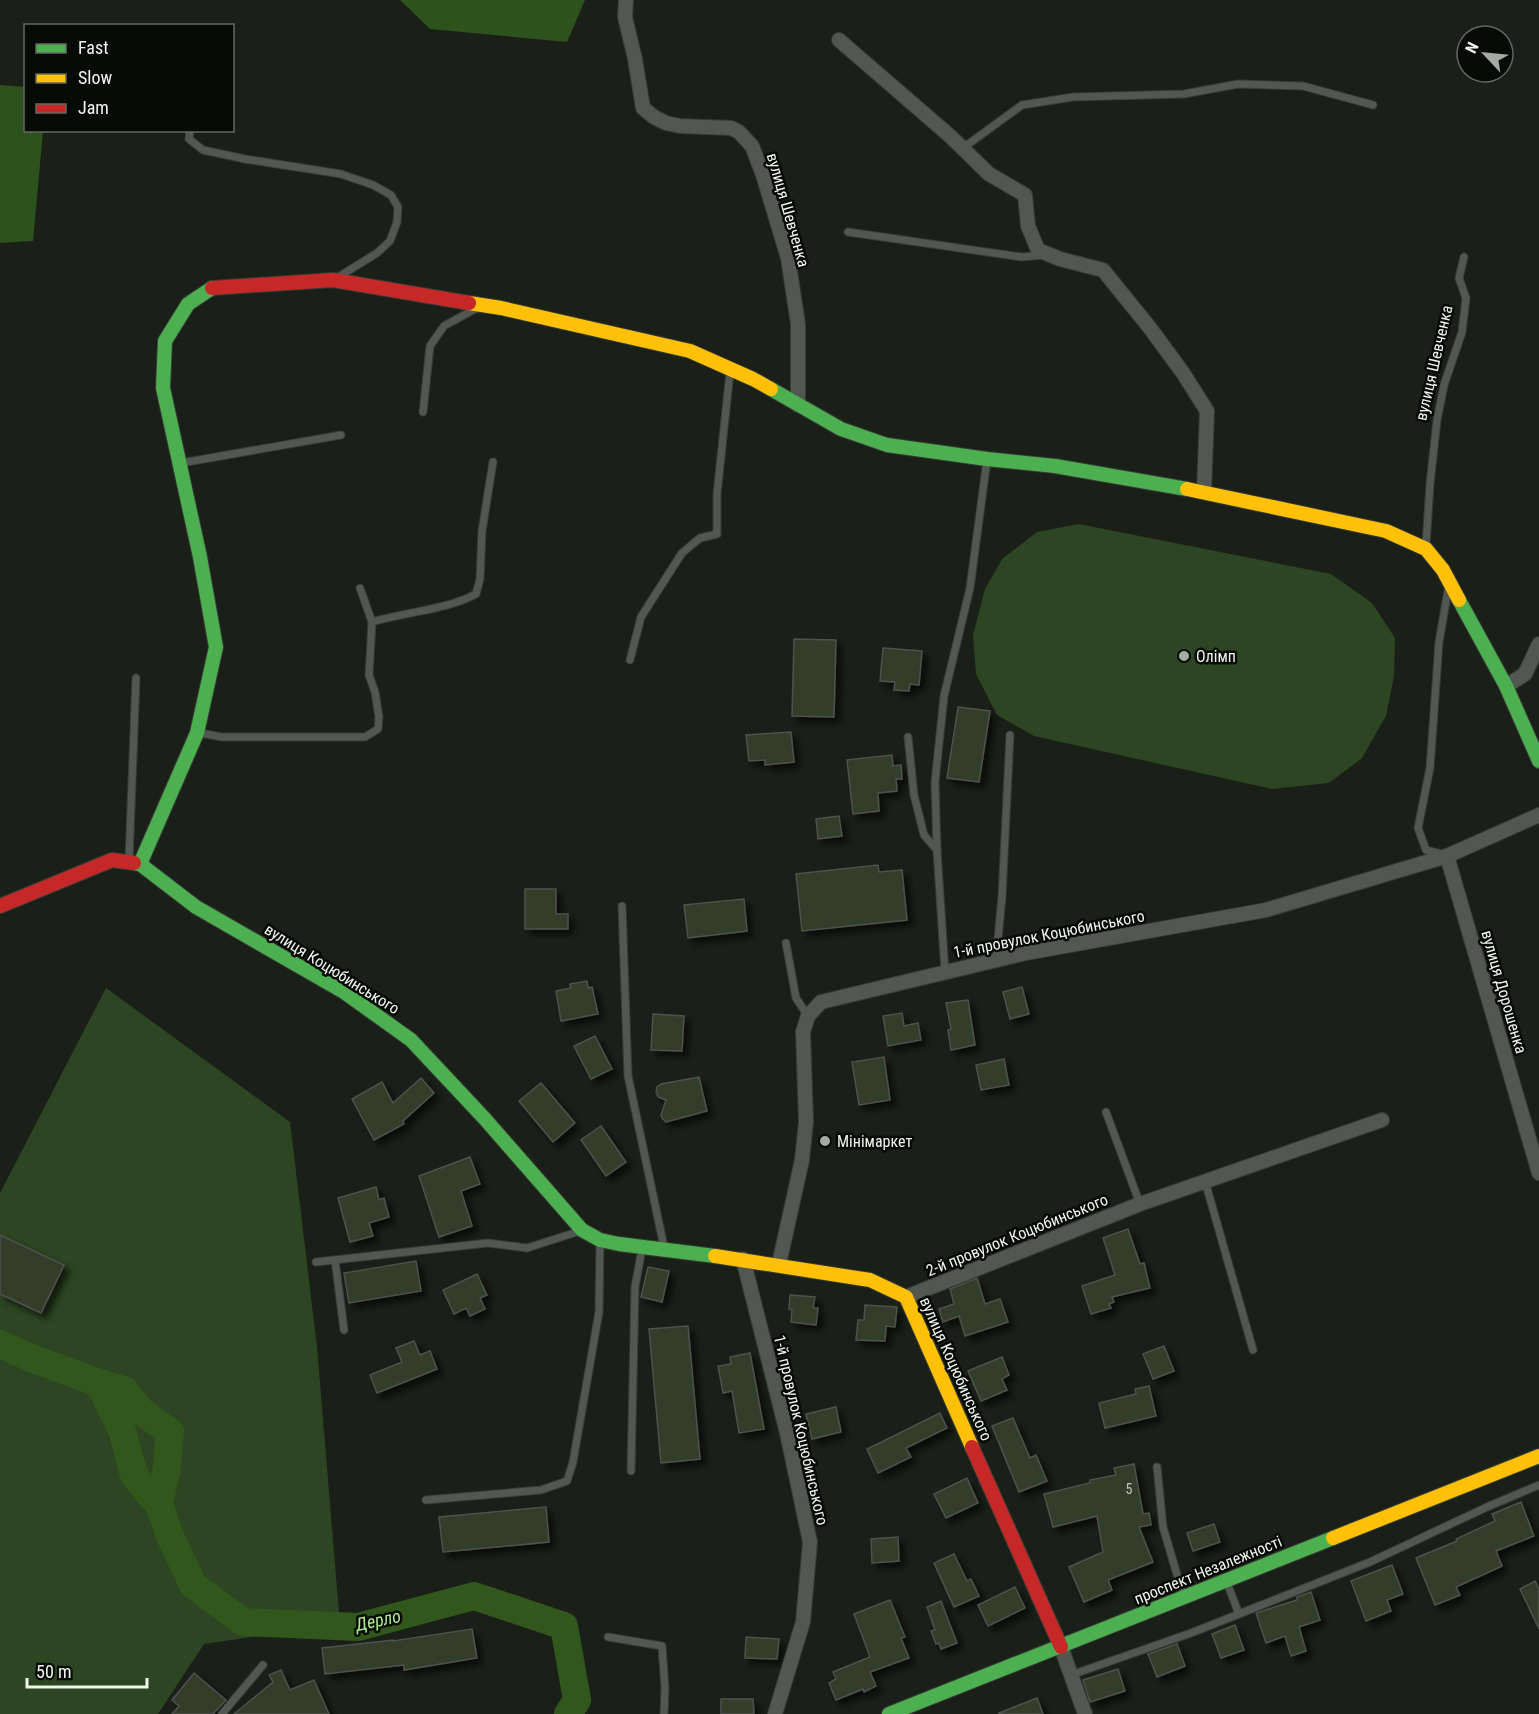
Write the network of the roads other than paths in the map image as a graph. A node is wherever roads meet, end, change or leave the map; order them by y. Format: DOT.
graph roads {
  1 [pos="626,0"];
  2 [pos="839,40"];
  3 [pos="1373,105"];
  4 [pos="190,132"];
  5 [pos="963,148"];
  6 [pos="848,232"];
  7 [pos="1048,255"];
  8 [pos="1464,257"];
  9 [pos="333,280"];
  10 [pos="483,305"];
  11 [pos="731,369"];
  12 [pos="798,405"];
  13 [pos="423,412"];
  14 [pos="341,435"];
  15 [pos="987,459"];
  16 [pos="493,462"];
  17 [pos="179,463"];
  18 [pos="1204,492"];
  19 [pos="1425,549"];
  20 [pos="1449,583"];
  21 [pos="360,588"];
  22 [pos="372,622"];
  23 [pos="1539,644"];
  24 [pos="630,660"];
  25 [pos="136,678"];
  26 [pos="1506,686"];
  27 [pos="197,733"];
  28 [pos="1010,735"];
  29 [pos="908,737"];
  30 [pos="1539,760"];
  31 [pos="1539,814"];
  32 [pos="937,850"];
  33 [pos="1447,856"];
  34 [pos="135,864"];
  35 [pos="0,906"];
  36 [pos="622,906"];
  37 [pos="786,943"];
  38 [pos="996,959"];
  39 [pos="945,972"];
  40 [pos="808,1016"];
  41 [pos="1106,1112"];
  42 [pos="1382,1120"];
  43 [pos="1539,1173"];
  44 [pos="1205,1181"];
  45 [pos="1140,1204"];
  46 [pos="582,1230"];
  47 [pos="600,1240"];
  48 [pos="643,1247"];
  49 [pos="665,1249"];
  50 [pos="744,1259"];
  51 [pos="335,1260"];
  52 [pos="316,1262"];
  53 [pos="779,1264"];
  54 [pos="906,1297"];
  55 [pos="344,1330"];
  56 [pos="1253,1350"];
  57 [pos="1539,1456"];
  58 [pos="1157,1467"];
  59 [pos="631,1471"];
  60 [pos="1539,1485"];
  61 [pos="426,1500"];
  62 [pos="1226,1581"];
  63 [pos="1184,1598"];
  64 [pos="1239,1614"];
  65 [pos="608,1637"];
  66 [pos="1061,1647"];
  67 [pos="263,1665"];
  68 [pos="1071,1675"];
  69 [pos="222,1714"];
  70 [pos="664,1714"];
  71 [pos="775,1714"];
  72 [pos="889,1714"];
  73 [pos="1085,1714"];
  1 -- 12 [label="street, вулиця Шевченка"];
  2 -- 5 [label="street"];
  3 -- 5 [label="lane"];
  4 -- 9 [label="lane"];
  5 -- 7 [label="street"];
  6 -- 7 [label="lane"];
  7 -- 18 [label="street"];
  8 -- 19 [label="lane, вулиця Шевченка"];
  9 -- 10 [label="street"];
  9 -- 17 [label="street"];
  10 -- 11 [label="street"];
  10 -- 13 [label="lane"];
  11 -- 12 [label="street"];
  11 -- 24 [label="lane"];
  12 -- 15 [label="street"];
  14 -- 17 [label="lane"];
  15 -- 18 [label="street"];
  15 -- 32 [label="lane"];
  16 -- 22 [label="lane"];
  17 -- 27 [label="street"];
  18 -- 19 [label="street"];
  19 -- 20 [label="street"];
  20 -- 26 [label="street"];
  20 -- 33 [label="lane"];
  21 -- 22 [label="lane"];
  22 -- 27 [label="lane"];
  23 -- 26 [label="street"];
  25 -- 34 [label="lane"];
  26 -- 30 [label="street"];
  27 -- 34 [label="street"];
  28 -- 38 [label="lane"];
  29 -- 32 [label="lane"];
  31 -- 33 [label="street, 1-й провулок Коцюбинського"];
  32 -- 39 [label="lane"];
  33 -- 38 [label="street, 1-й провулок Коцюбинського"];
  33 -- 43 [label="street, вулиця Дорошенка"];
  34 -- 35 [label="street"];
  34 -- 46 [label="street, вулиця Коцюбинського"];
  36 -- 49 [label="lane"];
  37 -- 40 [label="lane"];
  38 -- 39 [label="street, 1-й провулок Коцюбинського"];
  39 -- 40 [label="street, 1-й провулок Коцюбинського"];
  40 -- 53 [label="street"];
  41 -- 45 [label="lane"];
  42 -- 44 [label="street, 2-й провулок Коцюбинського"];
  44 -- 45 [label="street, 2-й провулок Коцюбинського"];
  44 -- 56 [label="lane"];
  45 -- 54 [label="street, 2-й провулок Коцюбинського"];
  46 -- 47 [label="street, вулиця Коцюбинського"];
  46 -- 51 [label="lane"];
  47 -- 48 [label="street, вулиця Коцюбинського"];
  47 -- 61 [label="lane"];
  48 -- 49 [label="street, вулиця Коцюбинського"];
  48 -- 59 [label="lane"];
  49 -- 50 [label="street, вулиця Коцюбинського"];
  50 -- 53 [label="street, вулиця Коцюбинського"];
  50 -- 71 [label="street, 1-й провулок Коцюбинського"];
  51 -- 52 [label="lane"];
  51 -- 55 [label="lane"];
  53 -- 54 [label="street, вулиця Коцюбинського"];
  54 -- 66 [label="street, вулиця Коцюбинського"];
  57 -- 62 [label="street, проспект Незалежності"];
  58 -- 63 [label="lane"];
  60 -- 64 [label="lane"];
  62 -- 63 [label="street, проспект Незалежності"];
  62 -- 64 [label="lane"];
  63 -- 66 [label="street, проспект Незалежності"];
  64 -- 68 [label="lane"];
  65 -- 70 [label="lane"];
  66 -- 68 [label="street"];
  66 -- 72 [label="street, проспект Незалежності"];
  67 -- 69 [label="lane"];
  68 -- 73 [label="street"];
}
